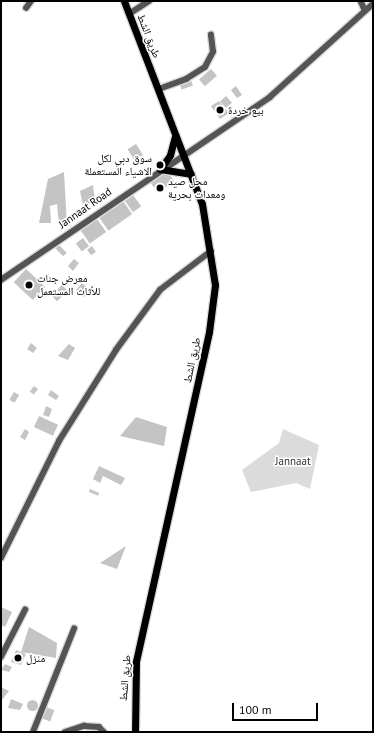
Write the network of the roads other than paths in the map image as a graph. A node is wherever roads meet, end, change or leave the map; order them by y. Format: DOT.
graph roads {
  1 [pos="31,1"];
  2 [pos="124,1"];
  3 [pos="149,1"];
  4 [pos="361,1"];
  5 [pos="373,4"];
  6 [pos="26,8"];
  7 [pos="365,10"];
  8 [pos="129,14"];
  9 [pos="211,35"];
  10 [pos="159,89"];
  11 [pos="175,134"];
  12 [pos="183,155"];
  13 [pos="160,169"];
  14 [pos="191,174"];
  15 [pos="212,251"];
  16 [pos="1,280"];
  17 [pos="1,558"];
  18 [pos="25,610"];
  19 [pos="74,629"];
  20 [pos="1,657"];
  21 [pos="32,732"];
  22 [pos="65,732"];
  23 [pos="104,732"];
  24 [pos="135,732"];
  1 -- 6 [label="street"];
  2 -- 8 [label="main road, طريق الشط"];
  3 -- 8 [label="street"];
  4 -- 7 [label="street"];
  5 -- 7 [label="street, Jannaat Road"];
  7 -- 12 [label="street, Jannaat Road"];
  8 -- 10 [label="main road, طريق الشط"];
  9 -- 10 [label="street"];
  10 -- 11 [label="main road, طريق الشط"];
  11 -- 12 [label="main road, طريق الشط"];
  11 -- 13 [label="main road"];
  12 -- 13 [label="street, Jannaat Road"];
  12 -- 14 [label="main road, طريق الشط"];
  13 -- 14 [label="main road"];
  13 -- 16 [label="street, Jannaat Road"];
  14 -- 15 [label="main road, طريق الشط"];
  15 -- 17 [label="street"];
  15 -- 24 [label="main road, طريق الشط"];
  18 -- 20 [label="street"];
  19 -- 21 [label="street"];
  22 -- 23 [label="street"];
}
